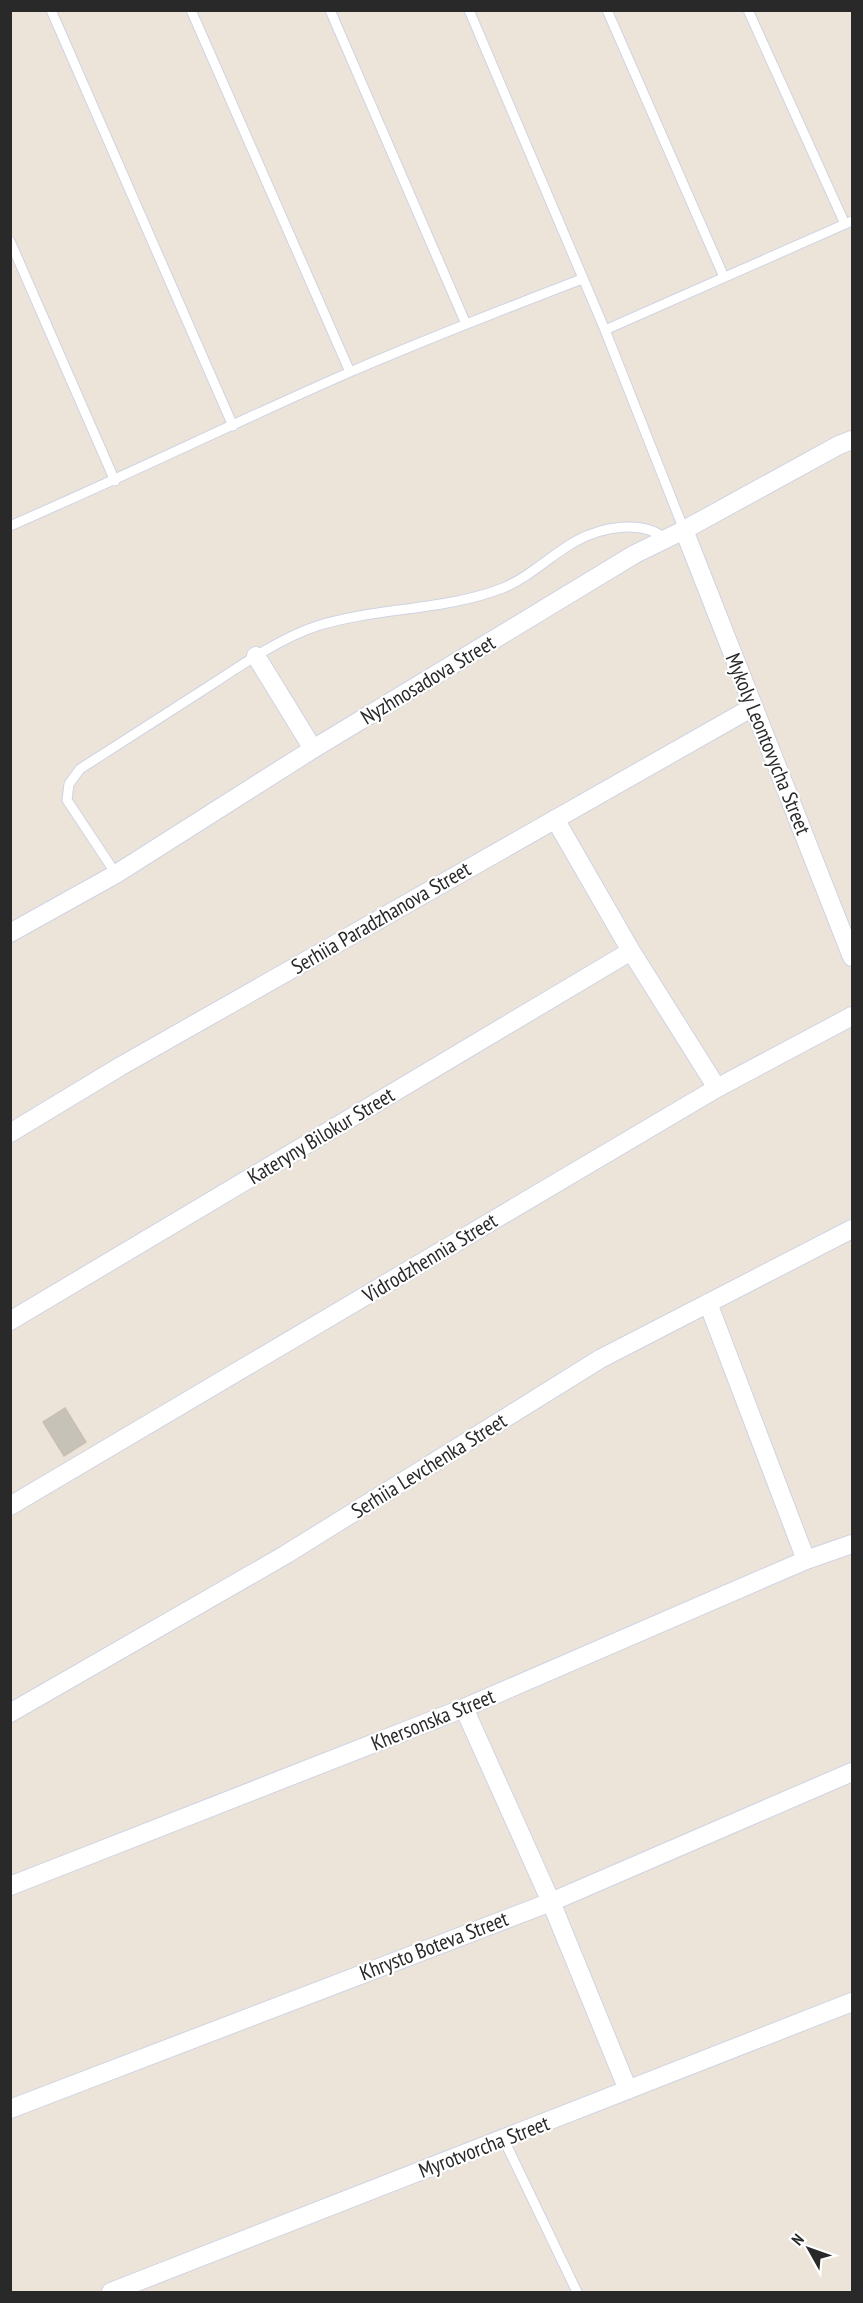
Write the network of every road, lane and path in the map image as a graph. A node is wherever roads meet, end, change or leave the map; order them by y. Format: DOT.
graph roads {
  1 [pos="51,10"];
  2 [pos="191,10"];
  3 [pos="330,10"];
  4 [pos="469,10"];
  5 [pos="607,10"];
  6 [pos="748,10"];
  7 [pos="849,223"];
  8 [pos="10,241"];
  9 [pos="724,277"];
  10 [pos="582,279"];
  11 [pos="466,324"];
  12 [pos="605,330"];
  13 [pos="350,372"];
  14 [pos="233,426"];
  15 [pos="852,440"];
  16 [pos="114,481"];
  17 [pos="10,526"];
  18 [pos="684,530"];
  19 [pos="666,539"];
  20 [pos="256,656"];
  21 [pos="753,707"];
  22 [pos="313,749"];
  23 [pos="555,819"];
  24 [pos="116,874"];
  25 [pos="10,933"];
  26 [pos="631,951"];
  27 [pos="852,957"];
  28 [pos="852,1016"];
  29 [pos="717,1088"];
  30 [pos="10,1133"];
  31 [pos="852,1229"];
  32 [pos="708,1303"];
  33 [pos="10,1321"];
  34 [pos="10,1506"];
  35 [pos="852,1544"];
  36 [pos="807,1560"];
  37 [pos="464,1708"];
  38 [pos="10,1713"];
  39 [pos="852,1772"];
  40 [pos="10,1886"];
  41 [pos="551,1902"];
  42 [pos="852,2002"];
  43 [pos="628,2090"];
  44 [pos="10,2109"];
  45 [pos="504,2140"];
  46 [pos="114,2292"];
  47 [pos="577,2292"];
  1 -- 14 [label="lane"];
  2 -- 13 [label="lane"];
  3 -- 11 [label="lane"];
  4 -- 10 [label="lane"];
  5 -- 9 [label="lane"];
  6 -- 7 [label="lane"];
  7 -- 9 [label="lane"];
  8 -- 16 [label="lane"];
  9 -- 12 [label="lane"];
  10 -- 11 [label="lane"];
  10 -- 12 [label="lane"];
  11 -- 13 [label="lane"];
  12 -- 18 [label="lane"];
  13 -- 14 [label="lane"];
  14 -- 16 [label="lane"];
  15 -- 18 [label="street, Nyzhnosadova Street"];
  16 -- 17 [label="lane"];
  18 -- 19 [label="street, Nyzhnosadova Street"];
  18 -- 21 [label="street, Mykoly Leontovycha Street"];
  19 -- 20 [label="lane"];
  19 -- 22 [label="street, Nyzhnosadova Street"];
  20 -- 22 [label="street"];
  20 -- 24 [label="lane"];
  21 -- 23 [label="street, Serhiia Paradzhanova Street"];
  21 -- 27 [label="street, Mykoly Leontovycha Street"];
  22 -- 24 [label="street, Nyzhnosadova Street"];
  23 -- 26 [label="street"];
  23 -- 30 [label="street, Serhiia Paradzhanova Street"];
  24 -- 25 [label="street, Nyzhnosadova Street"];
  26 -- 29 [label="street"];
  26 -- 33 [label="street, Kateryny Bilokur Street"];
  28 -- 29 [label="street, Vidrodzhennia Street"];
  29 -- 34 [label="street, Vidrodzhennia Street"];
  31 -- 32 [label="street, Serhiia Levchenka Street"];
  32 -- 36 [label="street"];
  32 -- 38 [label="street, Serhiia Levchenka Street"];
  35 -- 36 [label="street, Khersonska Street"];
  36 -- 37 [label="street, Khersonska Street"];
  37 -- 40 [label="street, Khersonska Street"];
  37 -- 41 [label="street"];
  39 -- 41 [label="street, Khrysto Boteva Street"];
  41 -- 43 [label="street"];
  41 -- 44 [label="street, Khrysto Boteva Street"];
  42 -- 43 [label="street, Myrotvorcha Street"];
  43 -- 45 [label="street, Myrotvorcha Street"];
  45 -- 46 [label="street, Myrotvorcha Street"];
  45 -- 47 [label="lane"];
}
